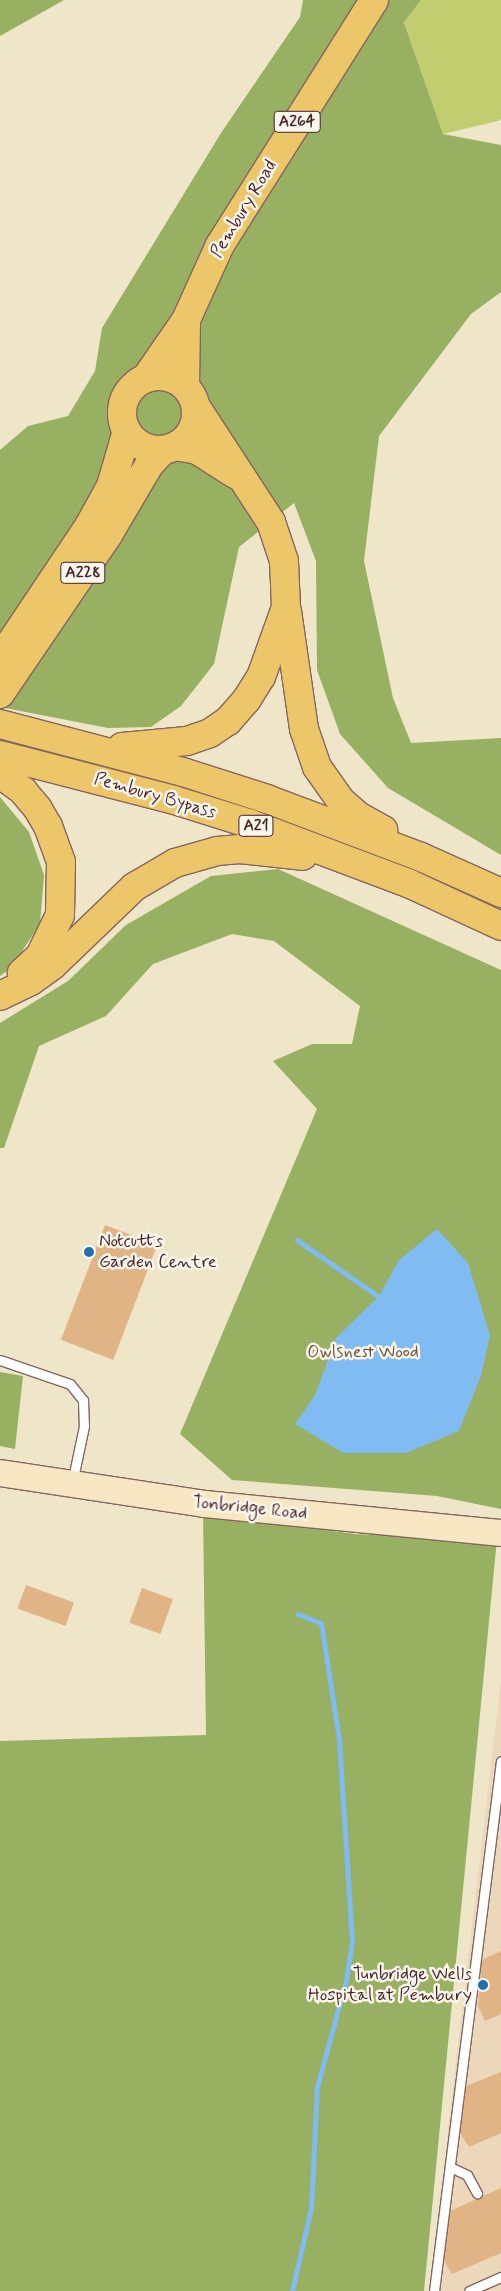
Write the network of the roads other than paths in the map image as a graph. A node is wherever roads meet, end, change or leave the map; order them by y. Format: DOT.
graph roads {
  1 [pos="374,0"];
  2 [pos="186,320"];
  3 [pos="146,378"];
  4 [pos="190,397"];
  5 [pos="127,432"];
  6 [pos="169,448"];
  7 [pos="247,482"];
  8 [pos="286,607"];
  9 [pos="0,659"];
  10 [pos="0,694"];
  11 [pos="0,724"];
  12 [pos="92,748"];
  13 [pos="0,755"];
  14 [pos="0,774"];
  15 [pos="421,857"];
  16 [pos="357,863"];
  17 [pos="501,893"];
  18 [pos="501,926"];
  19 [pos="4,994"];
  20 [pos="1,1361"];
  21 [pos="0,1473"];
  22 [pos="72,1486"];
  23 [pos="501,1533"];
  24 [pos="501,1761"];
  25 [pos="450,2167"];
  26 [pos="477,2194"];
  27 [pos="501,2277"];
  28 [pos="434,2291"];
  29 [pos="469,2291"];
  1 -- 2 [label="main road, Pembury Road / A264"];
  2 -- 3 [label="main road, Pembury Road / A264"];
  2 -- 4 [label="main road, Pembury Road / A264"];
  3 -- 4 [label="main road"];
  3 -- 5 [label="main road"];
  4 -- 6 [label="main road"];
  4 -- 7 [label="main road, A21"];
  5 -- 6 [label="main road"];
  5 -- 9 [label="main road, A228"];
  6 -- 7 [label="main road, A21"];
  6 -- 10 [label="main road, A228"];
  7 -- 8 [label="main road, A21"];
  8 -- 12 [label="main road, A21"];
  8 -- 15 [label="main road, A21"];
  11 -- 12 [label="main road, Pembury Bypass / A21"];
  12 -- 15 [label="main road, Pembury Bypass / A21"];
  13 -- 16 [label="main road, Pembury Bypass / A21"];
  14 -- 19 [label="main road, A21"];
  15 -- 17 [label="main road, Pembury Bypass / A21"];
  16 -- 18 [label="main road, Pembury Bypass / A21"];
  16 -- 19 [label="main road, A21"];
  20 -- 22 [label="lane"];
  21 -- 22 [label="street, Tonbridge Road"];
  22 -- 23 [label="street, Tonbridge Road"];
  24 -- 25 [label="lane"];
  25 -- 26 [label="lane"];
  25 -- 28 [label="lane"];
  27 -- 29 [label="lane"];
}
